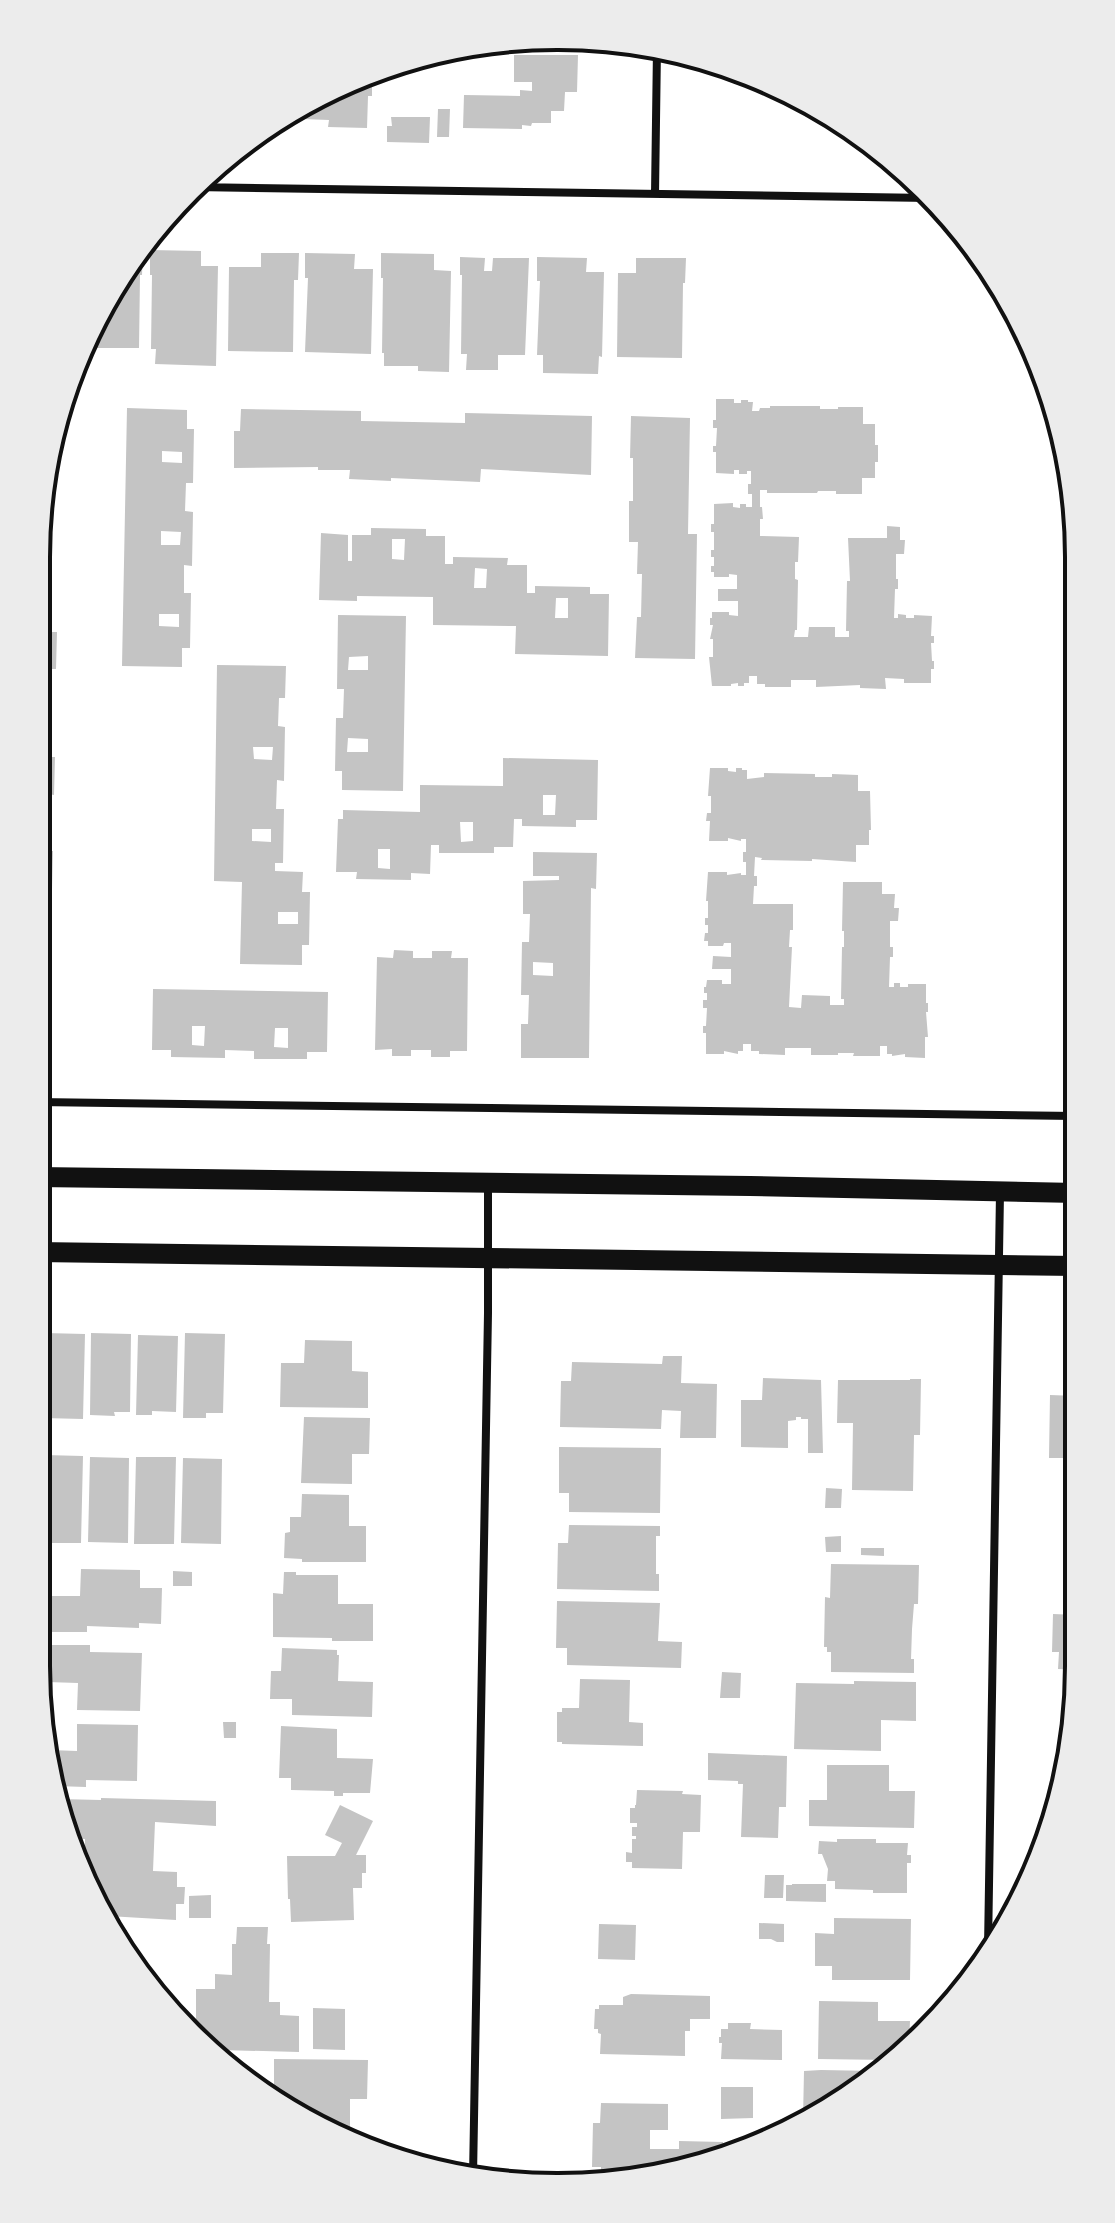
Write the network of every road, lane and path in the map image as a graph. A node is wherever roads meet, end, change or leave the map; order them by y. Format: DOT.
graph roads {
  1 [pos="657,60"];
  2 [pos="211,187"];
  3 [pos="655,194"];
  4 [pos="915,198"];
  5 [pos="50,1102"];
  6 [pos="1065,1116"];
  7 [pos="50,1177"];
  8 [pos="488,1183"];
  9 [pos="1000,1192"];
  10 [pos="1065,1193"];
  11 [pos="50,1252"];
  12 [pos="488,1258"];
  13 [pos="998,1265"];
  14 [pos="1065,1266"];
  15 [pos="988,1933"];
  16 [pos="473,2166"];
  1 -- 3 [label="street"];
  2 -- 3 [label="street"];
  3 -- 4 [label="street"];
  5 -- 6 [label="street"];
  7 -- 8 [label="main road"];
  8 -- 9 [label="main road"];
  8 -- 12 [label="street"];
  9 -- 10 [label="main road"];
  9 -- 13 [label="street"];
  11 -- 12 [label="main road"];
  12 -- 13 [label="main road"];
  12 -- 16 [label="street"];
  13 -- 14 [label="main road"];
  13 -- 15 [label="street"];
}
